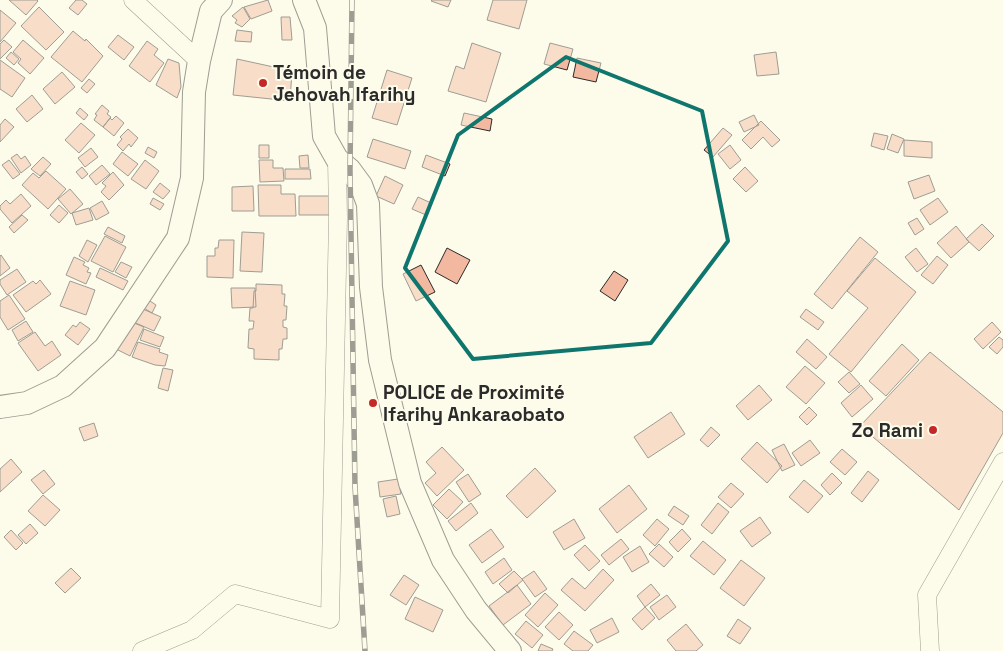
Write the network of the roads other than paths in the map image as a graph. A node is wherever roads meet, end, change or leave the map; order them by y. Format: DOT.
graph roads {
  1 [pos="133,0"];
  2 [pos="221,0"];
  3 [pos="304,0"];
  4 [pos="199,61"];
  5 [pos="337,159"];
  6 [pos="0,407"];
  7 [pos="1003,462"];
  8 [pos="142,651"];
  9 [pos="510,651"];
  10 [pos="930,651"];
  1 -- 4 [label="street"];
  2 -- 4 [label="street"];
  3 -- 5 [label="street"];
  4 -- 6 [label="street"];
  5 -- 8 [label="street"];
  5 -- 9 [label="street"];
  7 -- 10 [label="street"];
}
